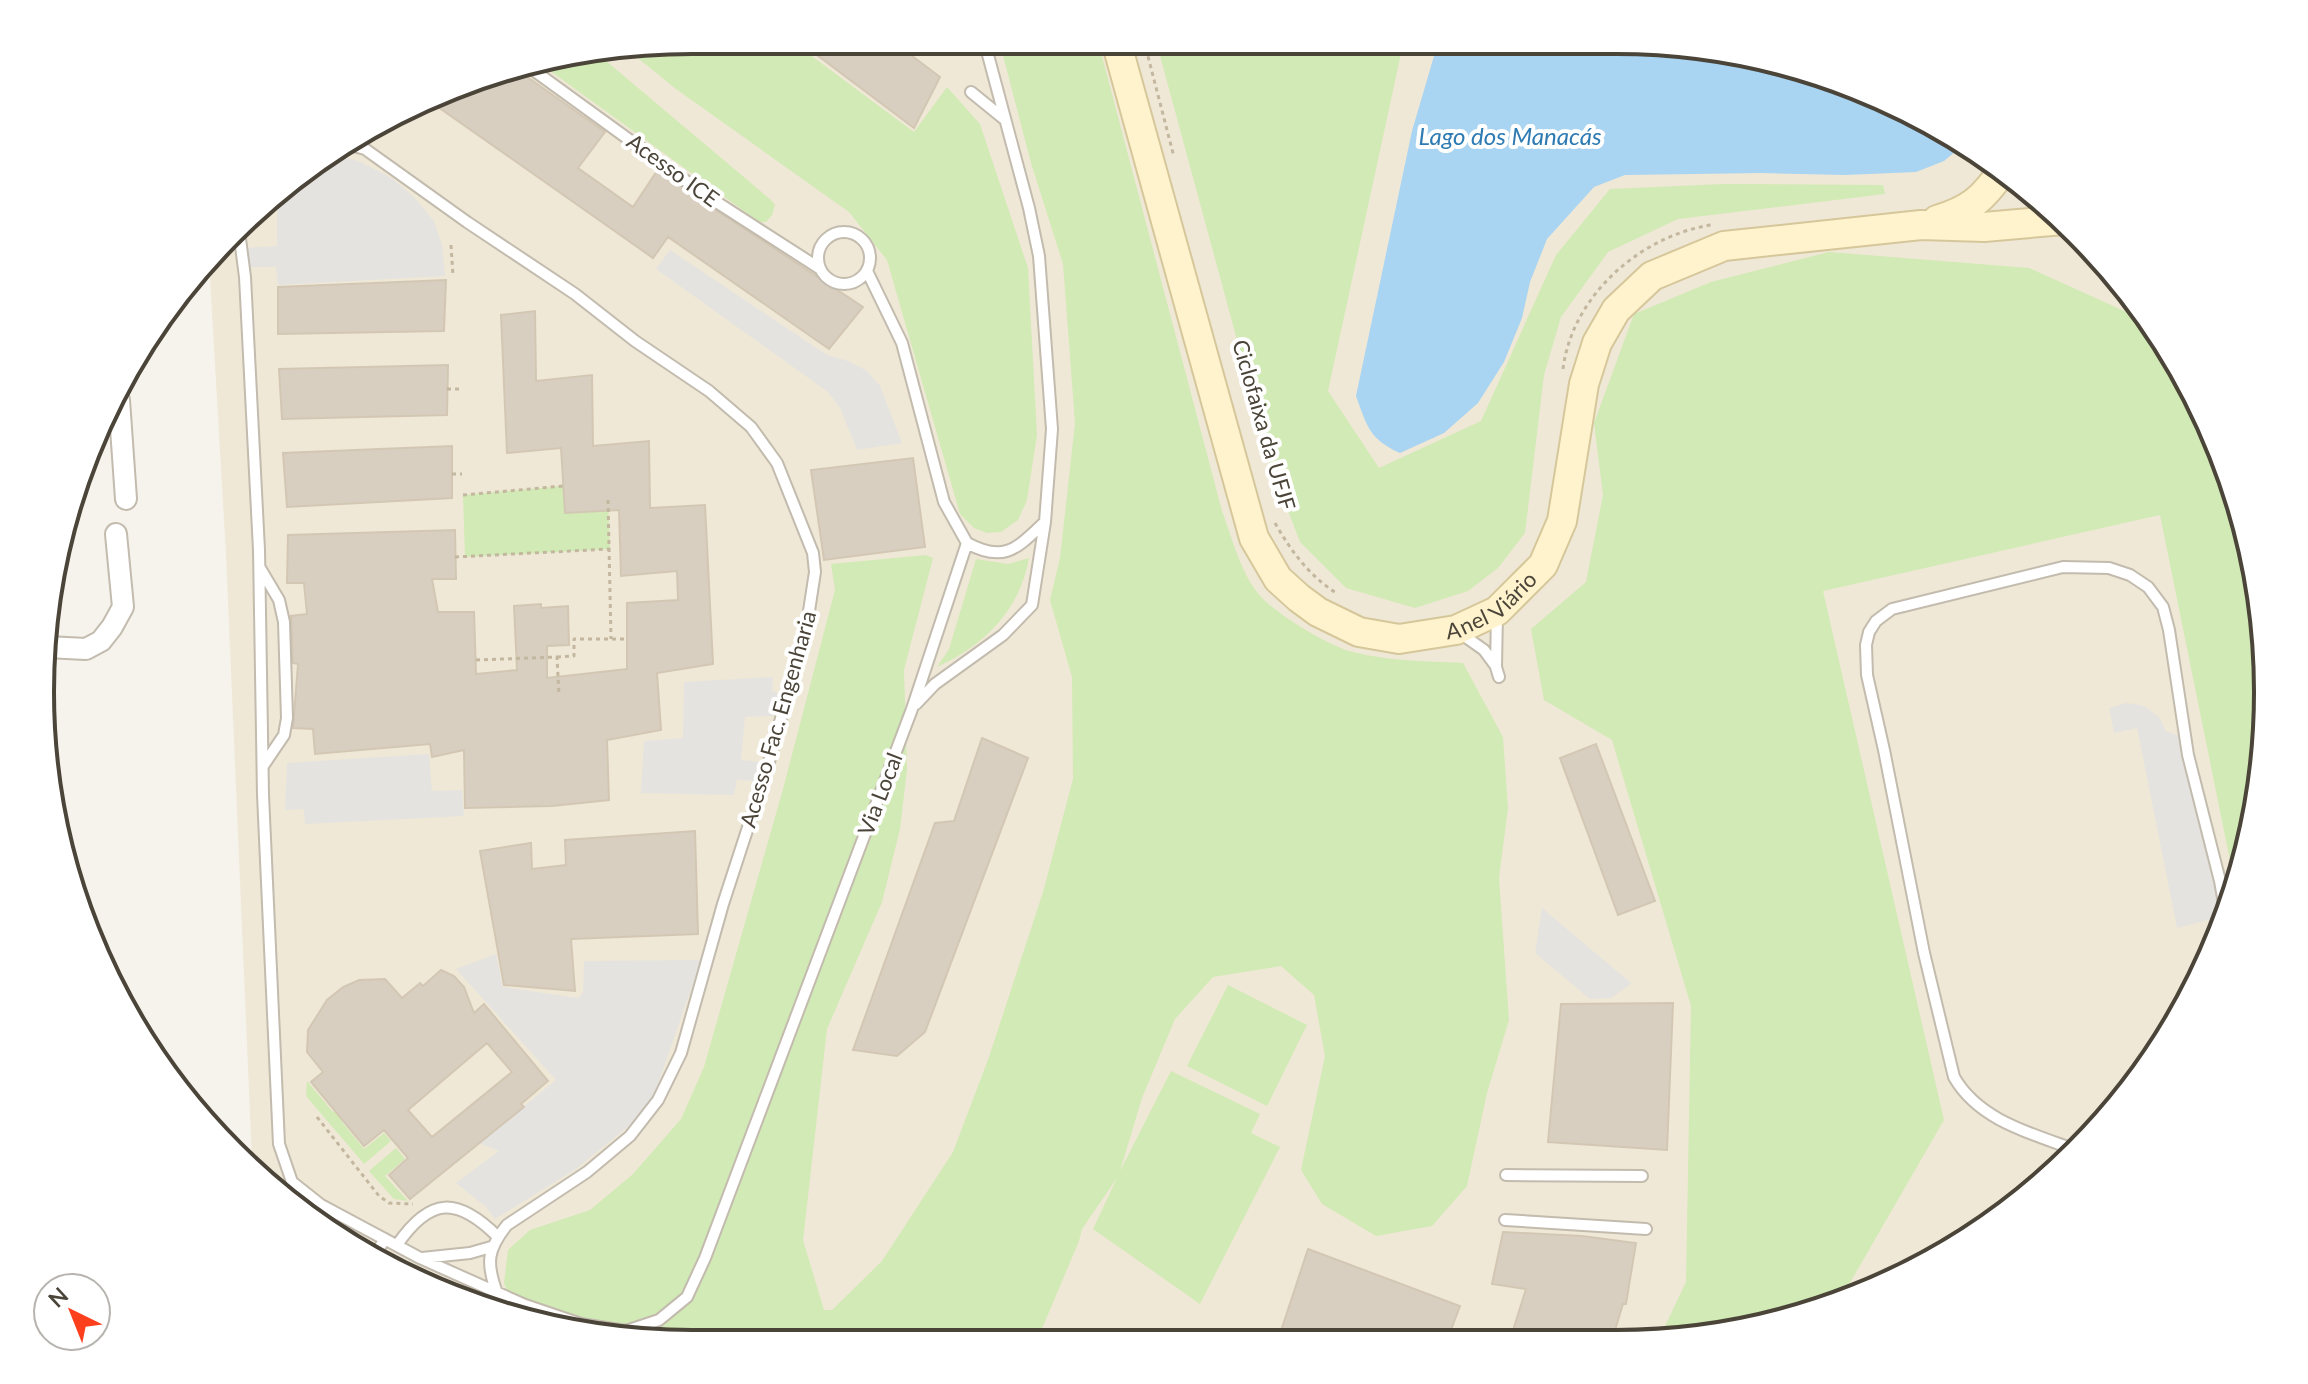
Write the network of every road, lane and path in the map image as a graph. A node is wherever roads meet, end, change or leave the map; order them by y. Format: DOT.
graph roads {
  1 [pos="987,54"];
  2 [pos="1120,54"];
  3 [pos="1147,54"];
  4 [pos="538,73"];
  5 [pos="971,92"];
  6 [pos="1003,118"];
  7 [pos="360,148"];
  8 [pos="1176,163"];
  9 [pos="1996,180"];
  10 [pos="2047,222"];
  11 [pos="1715,224"];
  12 [pos="1921,225"];
  13 [pos="240,242"];
  14 [pos="451,245"];
  15 [pos="819,268"];
  16 [pos="867,271"];
  17 [pos="453,276"];
  18 [pos="1562,379"];
  19 [pos="447,389"];
  20 [pos="459,389"];
  21 [pos="120,411"];
  22 [pos="452,474"];
  23 [pos="462,474"];
  24 [pos="563,486"];
  25 [pos="463,495"];
  26 [pos="126,499"];
  27 [pos="608,500"];
  28 [pos="1273,519"];
  29 [pos="1045,522"];
  30 [pos="116,534"];
  31 [pos="967,543"];
  32 [pos="610,549"];
  33 [pos="455,557"];
  34 [pos="259,566"];
  35 [pos="1343,598"];
  36 [pos="1497,611"];
  37 [pos="1456,630"];
  38 [pos="611,639"];
  39 [pos="627,639"];
  40 [pos="55,647"];
  41 [pos="557,657"];
  42 [pos="476,660"];
  43 [pos="559,695"];
  44 [pos="912,709"];
  45 [pos="263,766"];
  46 [pos="2221,894"];
  47 [pos="317,1117"];
  48 [pos="2062,1147"];
  49 [pos="1506,1175"];
  50 [pos="1642,1176"];
  51 [pos="292,1182"];
  52 [pos="292,1189"];
  53 [pos="418,1203"];
  54 [pos="1505,1220"];
  55 [pos="1646,1229"];
  56 [pos="385,1239"];
  57 [pos="494,1242"];
  58 [pos="397,1245"];
  59 [pos="379,1248"];
  60 [pos="420,1258"];
  61 [pos="497,1293"];
  62 [pos="558,1316"];
  63 [pos="636,1328"];
  1 -- 6 [label="lane, Via Local"];
  2 -- 37 [label="main road, Anel Viário"];
  3 -- 8 [label="path"];
  4 -- 15 [label="lane, Acesso ICE"];
  5 -- 6 [label="lane"];
  6 -- 29 [label="lane, Via Local"];
  7 -- 57 [label="lane, Acesso Fac. Engenharia"];
  9 -- 12 [label="main road"];
  10 -- 12 [label="main road, Anel Viário"];
  11 -- 18 [label="path"];
  12 -- 36 [label="main road, Anel Viário"];
  13 -- 34 [label="lane"];
  14 -- 17 [label="path"];
  15 -- 16 [label="lane"];
  15 -- 16 [label="lane"];
  16 -- 31 [label="lane"];
  19 -- 20 [label="path"];
  21 -- 26 [label="street"];
  22 -- 23 [label="path"];
  24 -- 25 [label="path"];
  27 -- 32 [label="path"];
  28 -- 35 [label="path, Ciclofaixa da UFJF"];
  29 -- 31 [label="lane"];
  29 -- 44 [label="lane, Via Local"];
  30 -- 40 [label="street"];
  31 -- 44 [label="lane"];
  32 -- 33 [label="path"];
  32 -- 38 [label="path"];
  34 -- 45 [label="lane"];
  34 -- 45 [label="lane"];
  36 -- 37 [label="main road, Anel Viário"];
  36 -- 37 [label="lane"];
  38 -- 39 [label="path"];
  38 -- 41 [label="path"];
  41 -- 42 [label="path"];
  41 -- 43 [label="path"];
  44 -- 63 [label="lane, Via Local"];
  45 -- 51 [label="lane"];
  46 -- 48 [label="lane"];
  47 -- 53 [label="path"];
  49 -- 50 [label="lane"];
  51 -- 52 [label="lane"];
  51 -- 56 [label="lane"];
  54 -- 55 [label="lane"];
  56 -- 58 [label="lane"];
  56 -- 59 [label="lane"];
  57 -- 58 [label="lane"];
  57 -- 60 [label="lane"];
  57 -- 61 [label="lane"];
  58 -- 60 [label="lane"];
  60 -- 61 [label="lane"];
  61 -- 62 [label="lane, Via Local"];
}
